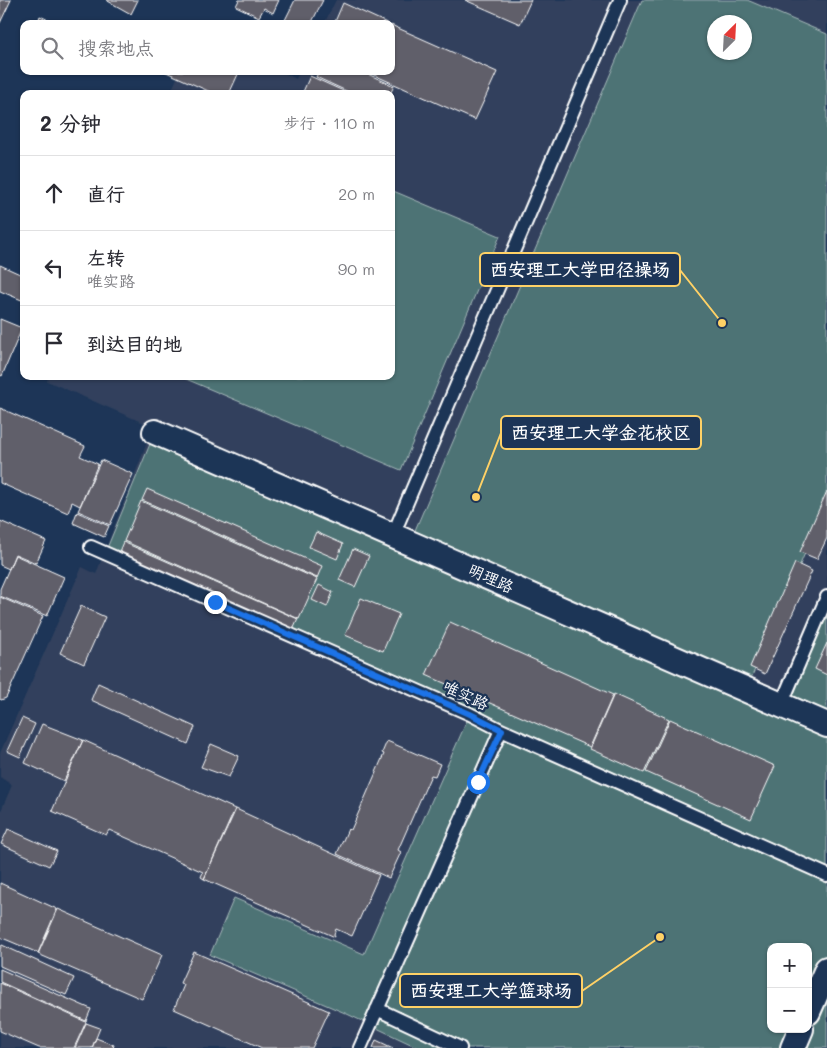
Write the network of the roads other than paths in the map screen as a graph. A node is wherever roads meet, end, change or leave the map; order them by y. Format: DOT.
graph roads {
  1 [pos="620,0"];
  2 [pos="154,432"];
  3 [pos="393,535"];
  4 [pos="91,547"];
  5 [pos="827,597"];
  6 [pos="781,705"];
  7 [pos="827,725"];
  8 [pos="502,730"];
  9 [pos="827,875"];
  10 [pos="827,969"];
  11 [pos="812,1003"];
  12 [pos="377,1009"];
  13 [pos="799,1033"];
  14 [pos="360,1048"];
  15 [pos="460,1048"];
  16 [pos="793,1048"];
  1 -- 3 [label="lane"];
  2 -- 3 [label="street, 明理路"];
  3 -- 6 [label="street, 明理路"];
  4 -- 8 [label="lane, 唯实路"];
  5 -- 6 [label="lane"];
  6 -- 7 [label="street, 明理路"];
  8 -- 9 [label="lane, 唯实路"];
  8 -- 12 [label="lane"];
  10 -- 11 [label="street"];
  12 -- 14 [label="lane"];
  12 -- 15 [label="lane"];
  13 -- 16 [label="street"];
}
